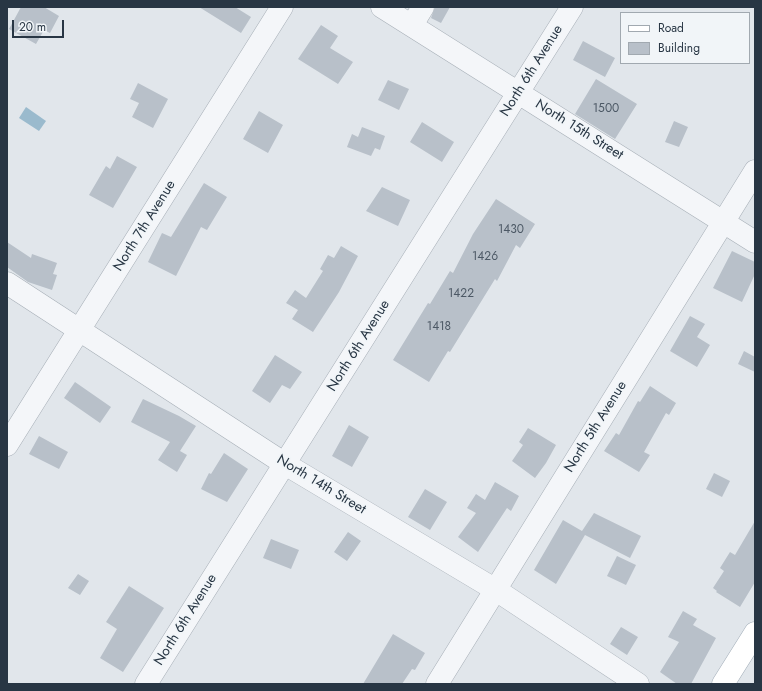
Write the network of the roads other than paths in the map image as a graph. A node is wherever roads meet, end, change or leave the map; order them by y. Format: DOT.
graph roads {
  1 [pos="282,7"];
  2 [pos="382,7"];
  3 [pos="423,7"];
  4 [pos="572,7"];
  5 [pos="412,25"];
  6 [pos="519,92"];
  7 [pos="755,171"];
  8 [pos="723,221"];
  9 [pos="755,242"];
  10 [pos="7,283"];
  11 [pos="80,330"];
  12 [pos="7,445"];
  13 [pos="285,464"];
  14 [pos="496,590"];
  15 [pos="755,633"];
  16 [pos="146,684"];
  17 [pos="437,684"];
  18 [pos="638,684"];
  19 [pos="724,684"];
  1 -- 11 [label="street, North 7th Avenue"];
  2 -- 5 [label="street, North 15th Street"];
  3 -- 5 [label="street"];
  4 -- 6 [label="street, North 6th Avenue"];
  5 -- 6 [label="street, North 15th Street"];
  6 -- 8 [label="street, North 15th Street"];
  6 -- 13 [label="street, North 6th Avenue"];
  7 -- 8 [label="street, North 5th Avenue"];
  8 -- 9 [label="street, North 15th Street"];
  8 -- 14 [label="street, North 5th Avenue"];
  10 -- 11 [label="street, North 14th Street"];
  11 -- 12 [label="street, North 7th Avenue"];
  11 -- 13 [label="street, North 14th Street"];
  13 -- 14 [label="street, North 14th Street"];
  13 -- 16 [label="street, North 6th Avenue"];
  14 -- 17 [label="street, North 5th Avenue"];
  14 -- 18 [label="street, North 14th Street"];
  15 -- 19 [label="main road"];
}
